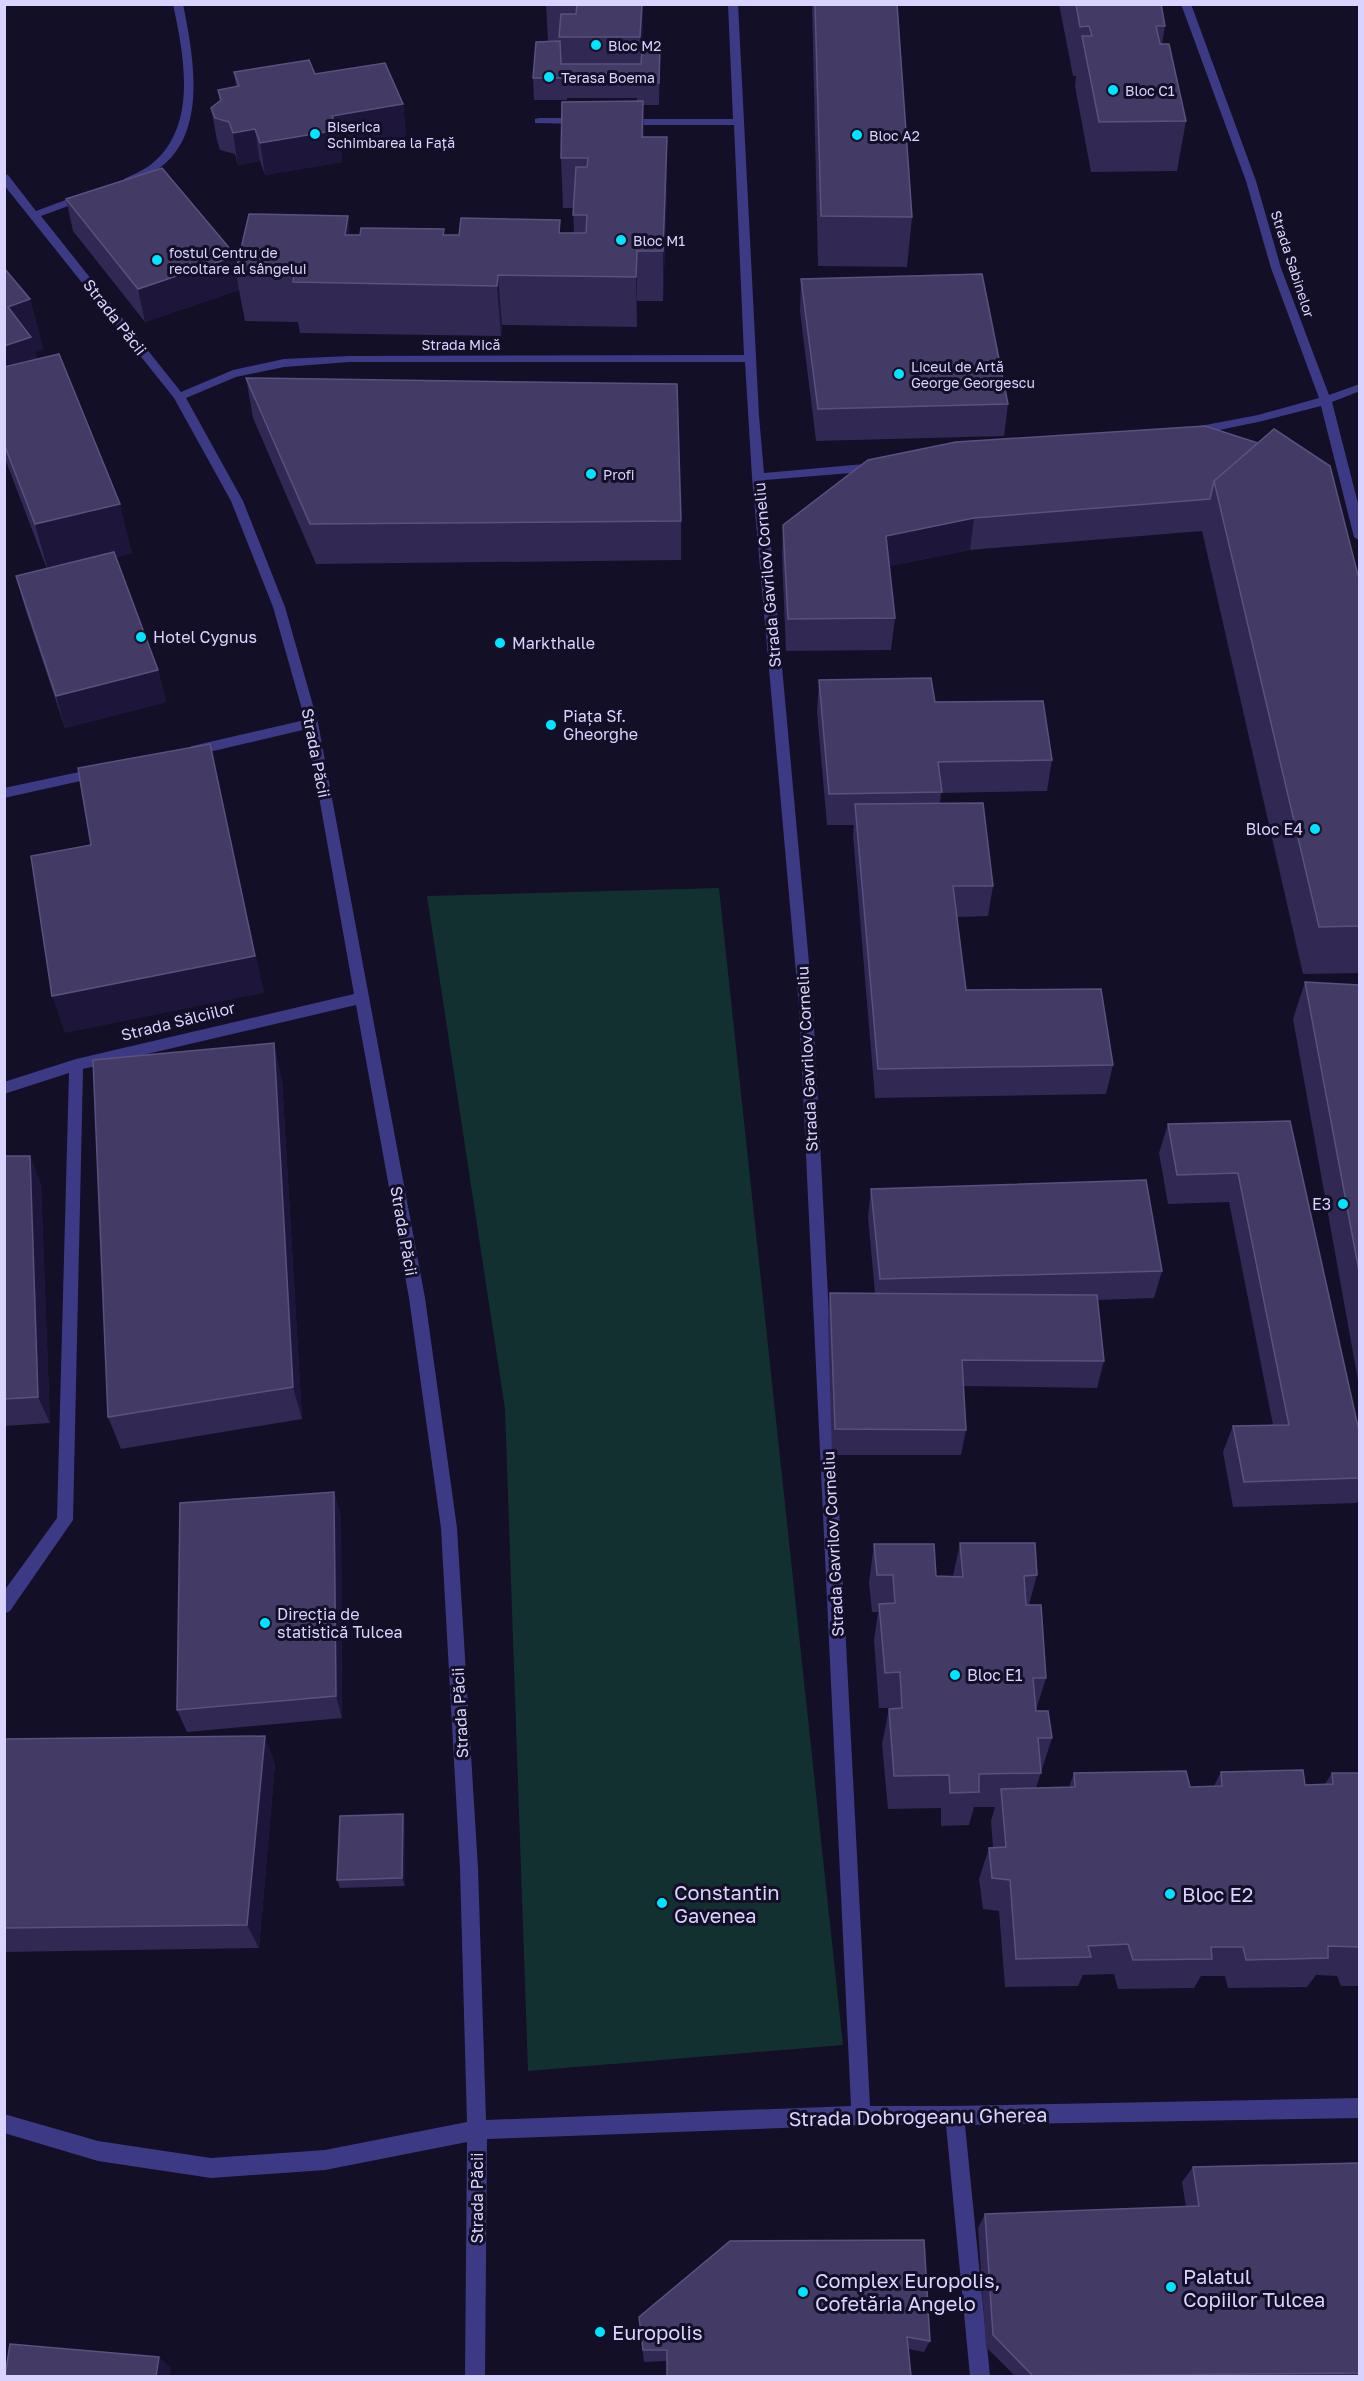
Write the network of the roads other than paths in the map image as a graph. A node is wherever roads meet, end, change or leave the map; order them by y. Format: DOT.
graph roads {
  1 [pos="177,4"];
  2 [pos="733,4"];
  3 [pos="1186,4"];
  4 [pos="539,121"];
  5 [pos="598,121"];
  6 [pos="609,122"];
  7 [pos="738,122"];
  8 [pos="4,177"];
  9 [pos="120,183"];
  10 [pos="99,191"];
  11 [pos="35,215"];
  12 [pos="750,358"];
  13 [pos="1359,387"];
  14 [pos="179,397"];
  15 [pos="1326,402"];
  16 [pos="1179,434"];
  17 [pos="887,467"];
  18 [pos="758,477"];
  19 [pos="1359,537"];
  20 [pos="312,723"];
  21 [pos="175,755"];
  22 [pos="107,771"];
  23 [pos="4,793"];
  24 [pos="362,998"];
  25 [pos="76,1065"];
  26 [pos="4,1088"];
  27 [pos="4,1606"];
  28 [pos="1359,2108"];
  29 [pos="861,2115"];
  30 [pos="955,2116"];
  31 [pos="4,2123"];
  32 [pos="477,2130"];
  33 [pos="475,2376"];
  34 [pos="980,2376"];
  1 -- 9 [label="street"];
  2 -- 7 [label="street, Strada Gavrilov Corneliu"];
  3 -- 15 [label="street, Strada Sabinelor"];
  4 -- 5 [label="street"];
  6 -- 7 [label="street"];
  7 -- 12 [label="street, Strada Gavrilov Corneliu"];
  8 -- 11 [label="street, Strada Păcii"];
  10 -- 11 [label="street"];
  11 -- 14 [label="street, Strada Păcii"];
  12 -- 14 [label="street, Strada Mică"];
  12 -- 18 [label="street, Strada Gavrilov Corneliu"];
  13 -- 15 [label="street"];
  14 -- 20 [label="street, Strada Păcii"];
  15 -- 16 [label="street"];
  15 -- 19 [label="street, Strada Sabinelor"];
  17 -- 18 [label="street"];
  18 -- 29 [label="street, Strada Gavrilov Corneliu"];
  20 -- 21 [label="street"];
  20 -- 24 [label="street, Strada Păcii"];
  22 -- 23 [label="street"];
  24 -- 25 [label="street, Strada Sălciilor"];
  24 -- 32 [label="street, Strada Păcii"];
  25 -- 26 [label="street, Strada Sălciilor"];
  25 -- 27 [label="street"];
  28 -- 30 [label="street, Strada Dobrogeanu Gherea"];
  29 -- 30 [label="street, Strada Dobrogeanu Gherea"];
  29 -- 32 [label="street, Strada Dobrogeanu Gherea"];
  30 -- 34 [label="street"];
  31 -- 32 [label="street, Strada Dobrogeanu Gherea"];
  32 -- 33 [label="street, Strada Păcii"];
}
